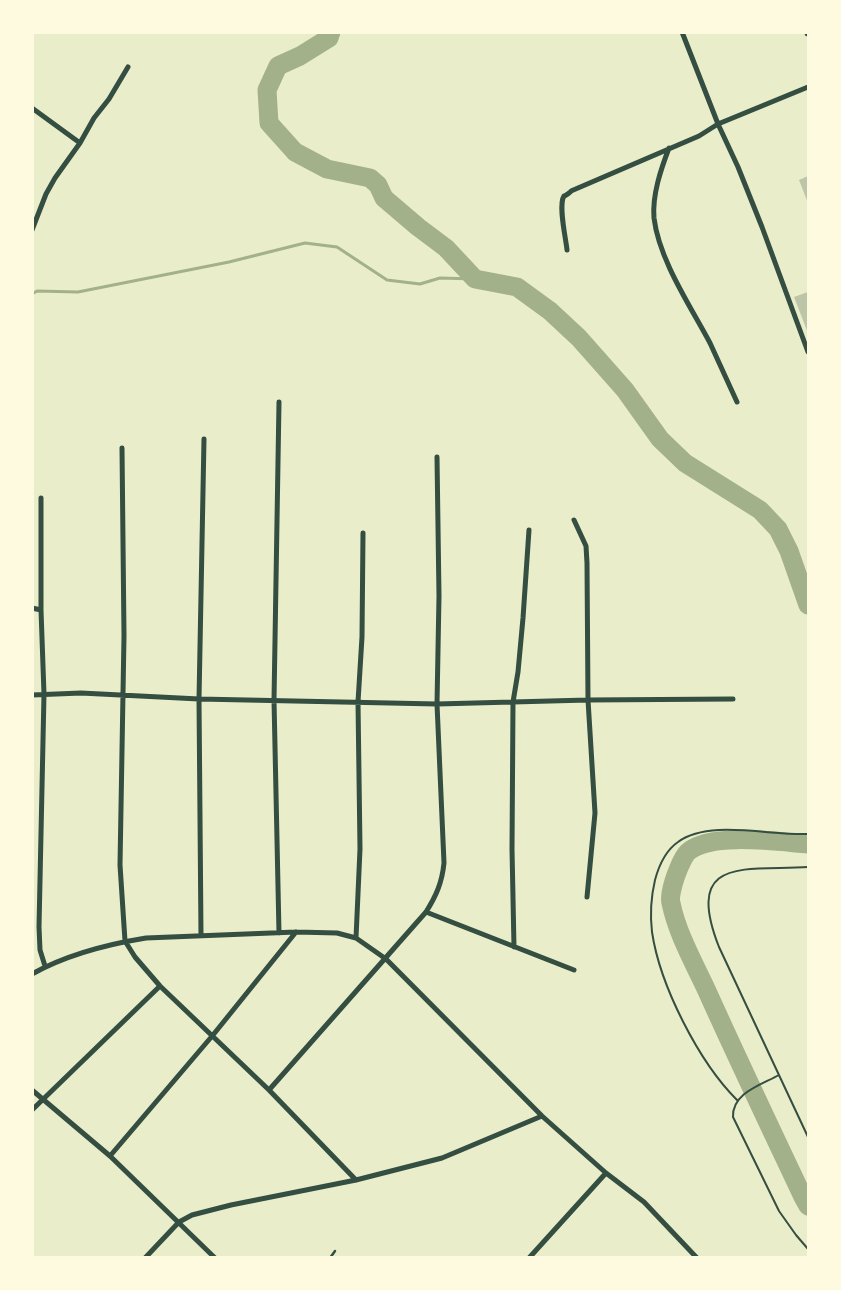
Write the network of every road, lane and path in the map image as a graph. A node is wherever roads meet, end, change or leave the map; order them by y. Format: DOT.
graph roads {
  1 [pos="682,32"];
  2 [pos="128,67"];
  3 [pos="808,87"];
  4 [pos="32,108"];
  5 [pos="718,124"];
  6 [pos="80,143"];
  7 [pos="669,148"];
  8 [pos="32,230"];
  9 [pos="567,250"];
  10 [pos="808,352"];
  11 [pos="279,402"];
  12 [pos="738,402"];
  13 [pos="204,439"];
  14 [pos="122,448"];
  15 [pos="437,457"];
  16 [pos="41,498"];
  17 [pos="574,520"];
  18 [pos="529,530"];
  19 [pos="363,533"];
  20 [pos="32,608"];
  21 [pos="41,610"];
  22 [pos="32,694"];
  23 [pos="44,694"];
  24 [pos="122,695"];
  25 [pos="199,699"];
  26 [pos="733,699"];
  27 [pos="274,700"];
  28 [pos="588,700"];
  29 [pos="358,702"];
  30 [pos="513,702"];
  31 [pos="437,704"];
  32 [pos="808,834"];
  33 [pos="808,867"];
  34 [pos="587,897"];
  35 [pos="426,912"];
  36 [pos="296,932"];
  37 [pos="279,933"];
  38 [pos="200,936"];
  39 [pos="356,938"];
  40 [pos="125,941"];
  41 [pos="514,947"];
  42 [pos="386,959"];
  43 [pos="45,966"];
  44 [pos="574,970"];
  45 [pos="32,974"];
  46 [pos="160,986"];
  47 [pos="214,1035"];
  48 [pos="779,1074"];
  49 [pos="32,1090"];
  50 [pos="269,1090"];
  51 [pos="43,1100"];
  52 [pos="737,1100"];
  53 [pos="32,1110"];
  54 [pos="542,1116"];
  55 [pos="808,1137"];
  56 [pos="110,1156"];
  57 [pos="606,1173"];
  58 [pos="356,1180"];
  59 [pos="179,1222"];
  60 [pos="808,1249"];
  61 [pos="335,1251"];
  62 [pos="145,1258"];
  63 [pos="215,1258"];
  64 [pos="330,1258"];
  65 [pos="530,1258"];
  66 [pos="697,1258"];
  1 -- 5 [label="street"];
  2 -- 6 [label="street"];
  3 -- 5 [label="street"];
  4 -- 6 [label="street"];
  5 -- 7 [label="street"];
  5 -- 10 [label="street"];
  6 -- 8 [label="street"];
  7 -- 9 [label="street"];
  7 -- 12 [label="street"];
  11 -- 27 [label="street"];
  13 -- 25 [label="street"];
  14 -- 24 [label="street"];
  15 -- 31 [label="street"];
  16 -- 21 [label="street"];
  17 -- 28 [label="street"];
  18 -- 30 [label="street"];
  19 -- 29 [label="street"];
  20 -- 21 [label="street"];
  21 -- 23 [label="street"];
  22 -- 23 [label="street"];
  23 -- 24 [label="street"];
  23 -- 43 [label="street"];
  24 -- 25 [label="street"];
  24 -- 40 [label="street"];
  25 -- 27 [label="street"];
  25 -- 38 [label="street"];
  26 -- 28 [label="street"];
  27 -- 29 [label="street"];
  27 -- 37 [label="street"];
  28 -- 30 [label="street"];
  28 -- 34 [label="street"];
  29 -- 31 [label="street"];
  29 -- 39 [label="street"];
  30 -- 31 [label="street"];
  30 -- 41 [label="street"];
  31 -- 35 [label="street"];
  32 -- 52 [label="path"];
  33 -- 48 [label="path"];
  35 -- 41 [label="street"];
  35 -- 42 [label="street"];
  36 -- 37 [label="street"];
  36 -- 39 [label="street"];
  36 -- 47 [label="street"];
  37 -- 38 [label="street"];
  38 -- 40 [label="street"];
  39 -- 42 [label="street"];
  40 -- 43 [label="street"];
  40 -- 46 [label="street"];
  41 -- 44 [label="street"];
  42 -- 50 [label="street"];
  42 -- 54 [label="street"];
  43 -- 45 [label="street"];
  46 -- 47 [label="street"];
  46 -- 51 [label="street"];
  47 -- 50 [label="street"];
  47 -- 56 [label="street"];
  48 -- 52 [label="path"];
  48 -- 55 [label="path"];
  49 -- 51 [label="street"];
  50 -- 58 [label="street"];
  51 -- 53 [label="street"];
  51 -- 56 [label="street"];
  52 -- 60 [label="path"];
  54 -- 57 [label="street"];
  54 -- 58 [label="street"];
  56 -- 59 [label="street"];
  57 -- 65 [label="street"];
  57 -- 66 [label="street"];
  58 -- 59 [label="street"];
  59 -- 62 [label="street"];
  59 -- 63 [label="street"];
  61 -- 64 [label="lane"];
}
